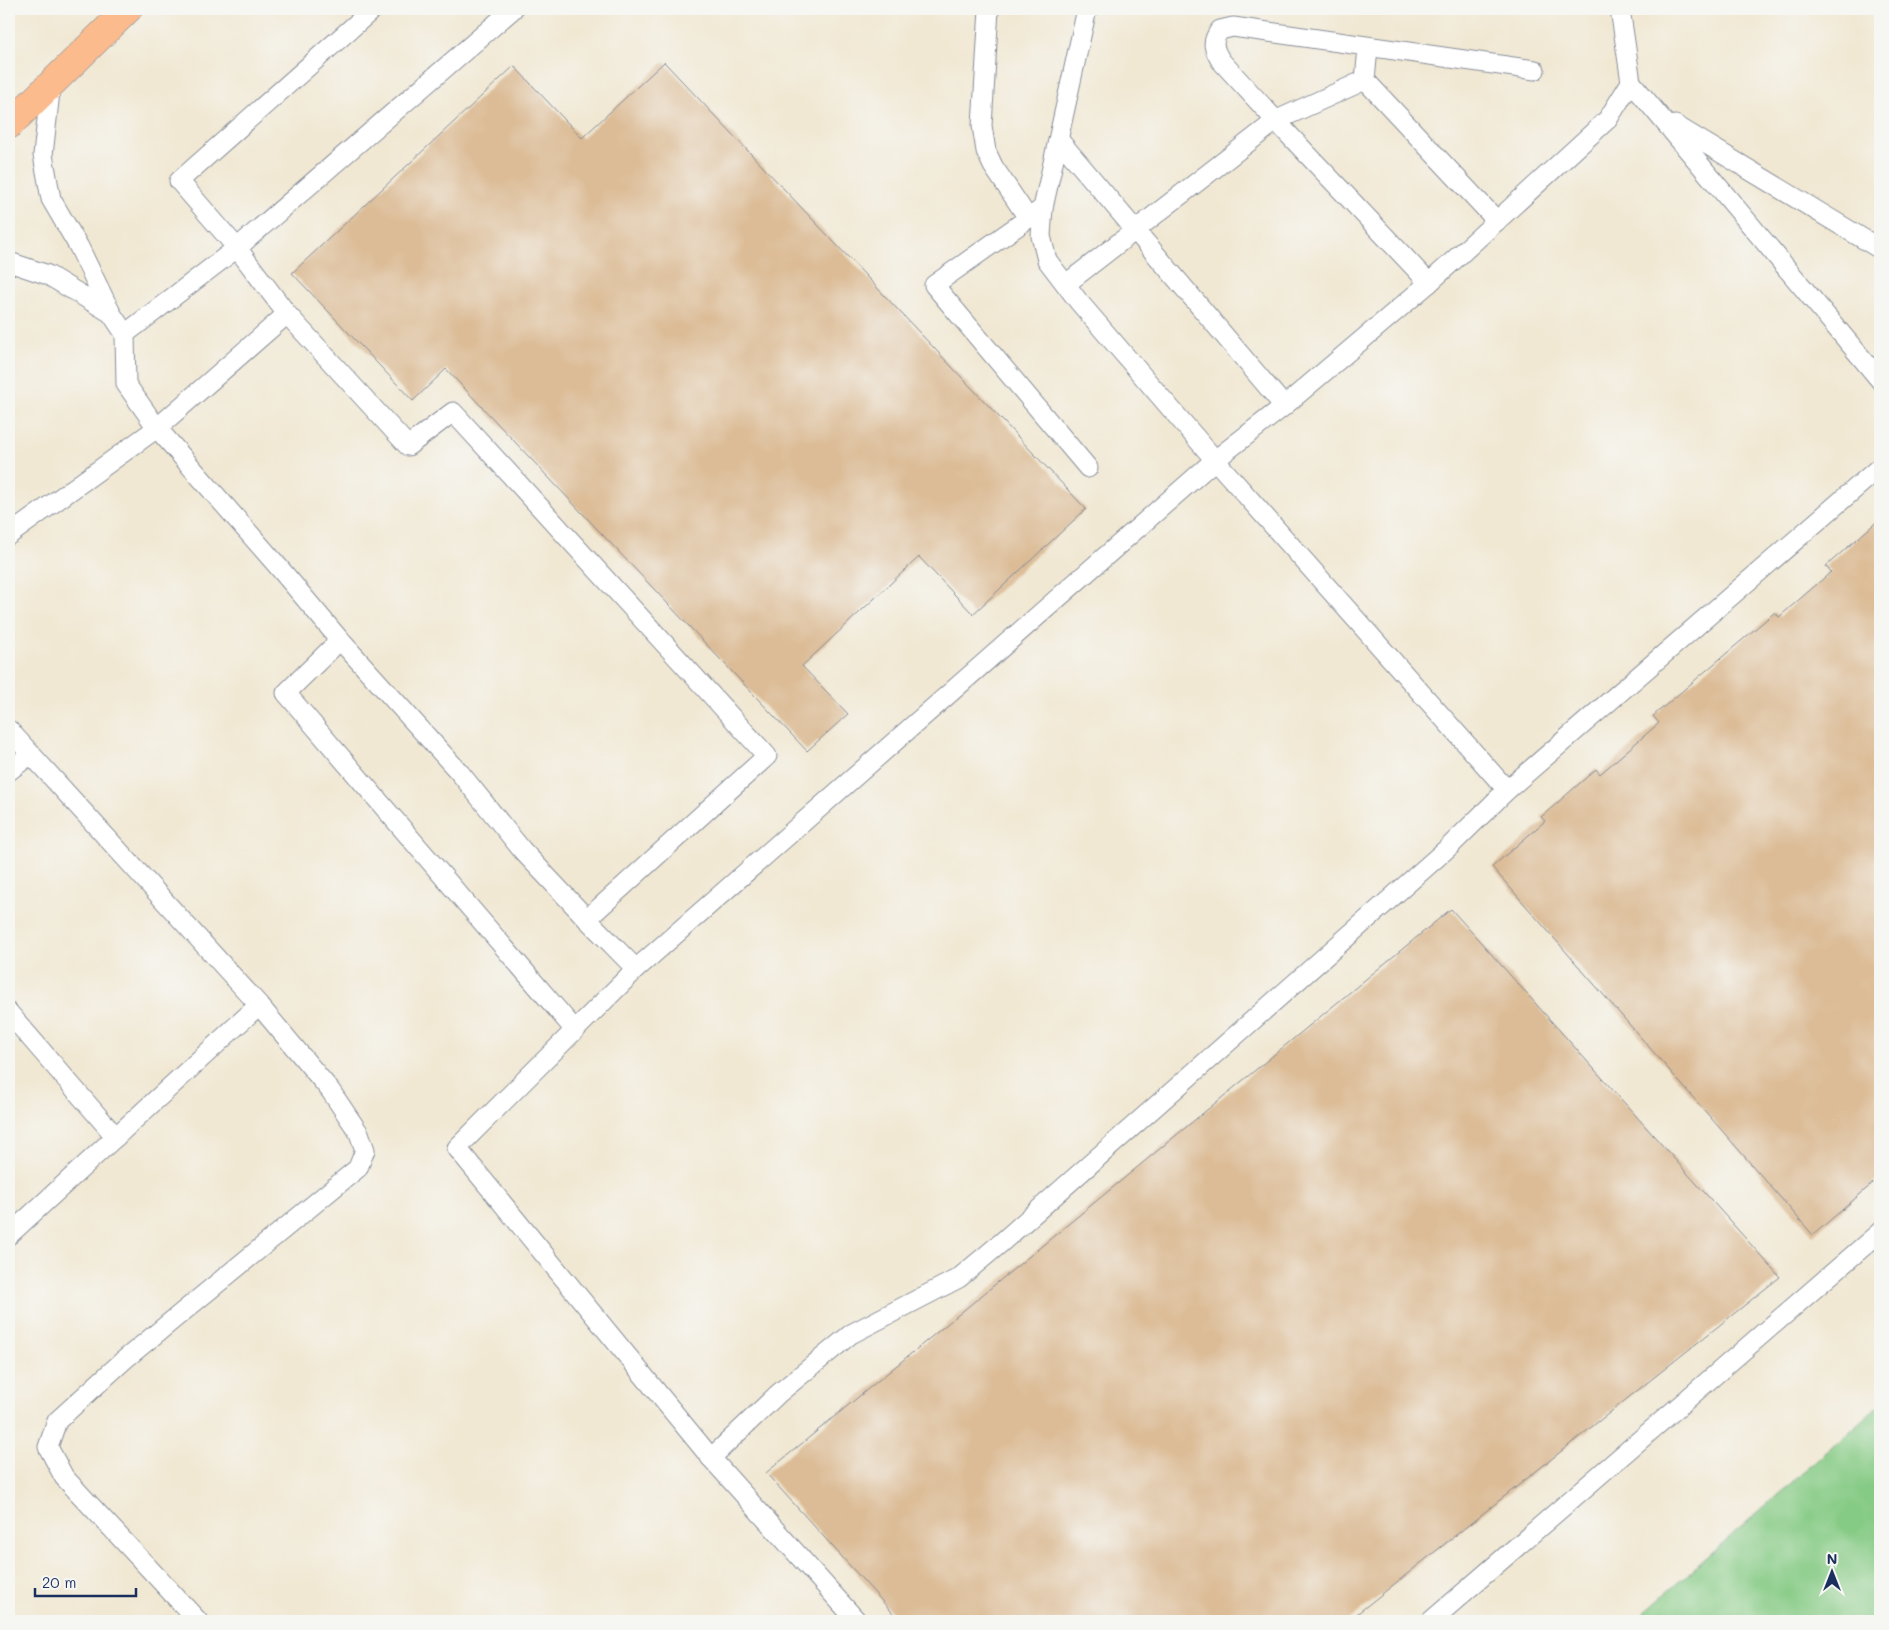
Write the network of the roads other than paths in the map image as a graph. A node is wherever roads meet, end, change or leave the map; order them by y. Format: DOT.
graph roads {
  1 [pos="128,9"];
  2 [pos="373,9"];
  3 [pos="512,9"];
  4 [pos="989,9"];
  5 [pos="1087,9"];
  6 [pos="1620,9"];
  7 [pos="1368,48"];
  8 [pos="1535,70"];
  9 [pos="1365,80"];
  10 [pos="1631,82"];
  11 [pos="51,83"];
  12 [pos="1661,116"];
  13 [pos="1276,120"];
  14 [pos="9,125"];
  15 [pos="1059,140"];
  16 [pos="1036,213"];
  17 [pos="1497,221"];
  18 [pos="1136,230"];
  19 [pos="237,248"];
  20 [pos="1880,249"];
  21 [pos="9,262"];
  22 [pos="1429,283"];
  23 [pos="1066,284"];
  24 [pos="111,313"];
  25 [pos="287,314"];
  26 [pos="125,334"];
  27 [pos="1880,380"];
  28 [pos="1284,406"];
  29 [pos="157,428"];
  30 [pos="1216,460"];
  31 [pos="1880,467"];
  32 [pos="1088,468"];
  33 [pos="9,533"];
  34 [pos="340,640"];
  35 [pos="9,730"];
  36 [pos="31,754"];
  37 [pos="9,771"];
  38 [pos="1507,790"];
  39 [pos="586,920"];
  40 [pos="636,968"];
  41 [pos="259,1005"];
  42 [pos="9,1013"];
  43 [pos="574,1030"];
  44 [pos="116,1137"];
  45 [pos="1880,1232"];
  46 [pos="9,1235"];
  47 [pos="711,1458"];
  48 [pos="198,1621"];
  49 [pos="856,1621"];
  50 [pos="1431,1621"];
  1 -- 11 [label="highway"];
  2 -- 19 [label="lane"];
  3 -- 19 [label="lane"];
  4 -- 16 [label="lane"];
  5 -- 15 [label="lane"];
  6 -- 10 [label="lane"];
  7 -- 8 [label="lane"];
  7 -- 9 [label="lane"];
  7 -- 13 [label="lane"];
  9 -- 13 [label="lane"];
  9 -- 17 [label="lane"];
  10 -- 12 [label="lane"];
  10 -- 17 [label="lane"];
  11 -- 14 [label="highway"];
  11 -- 24 [label="lane"];
  12 -- 20 [label="lane"];
  12 -- 27 [label="lane"];
  13 -- 18 [label="lane"];
  13 -- 22 [label="lane"];
  15 -- 16 [label="lane"];
  15 -- 18 [label="lane"];
  16 -- 23 [label="lane"];
  16 -- 32 [label="lane"];
  17 -- 22 [label="lane"];
  18 -- 23 [label="lane"];
  18 -- 28 [label="lane"];
  19 -- 25 [label="lane"];
  19 -- 26 [label="lane"];
  21 -- 24 [label="lane"];
  22 -- 28 [label="lane"];
  23 -- 30 [label="lane"];
  24 -- 26 [label="lane"];
  25 -- 29 [label="lane"];
  25 -- 39 [label="lane"];
  26 -- 29 [label="lane"];
  28 -- 30 [label="lane"];
  29 -- 33 [label="lane"];
  29 -- 34 [label="lane"];
  30 -- 38 [label="lane"];
  30 -- 40 [label="lane"];
  31 -- 38 [label="lane"];
  34 -- 39 [label="lane"];
  34 -- 43 [label="lane"];
  35 -- 36 [label="lane"];
  36 -- 37 [label="lane"];
  36 -- 41 [label="lane"];
  38 -- 47 [label="lane"];
  39 -- 40 [label="lane"];
  40 -- 43 [label="lane"];
  41 -- 44 [label="lane"];
  41 -- 48 [label="lane"];
  42 -- 44 [label="lane"];
  43 -- 47 [label="lane"];
  44 -- 46 [label="lane"];
  45 -- 50 [label="lane"];
  47 -- 49 [label="lane"];
}
